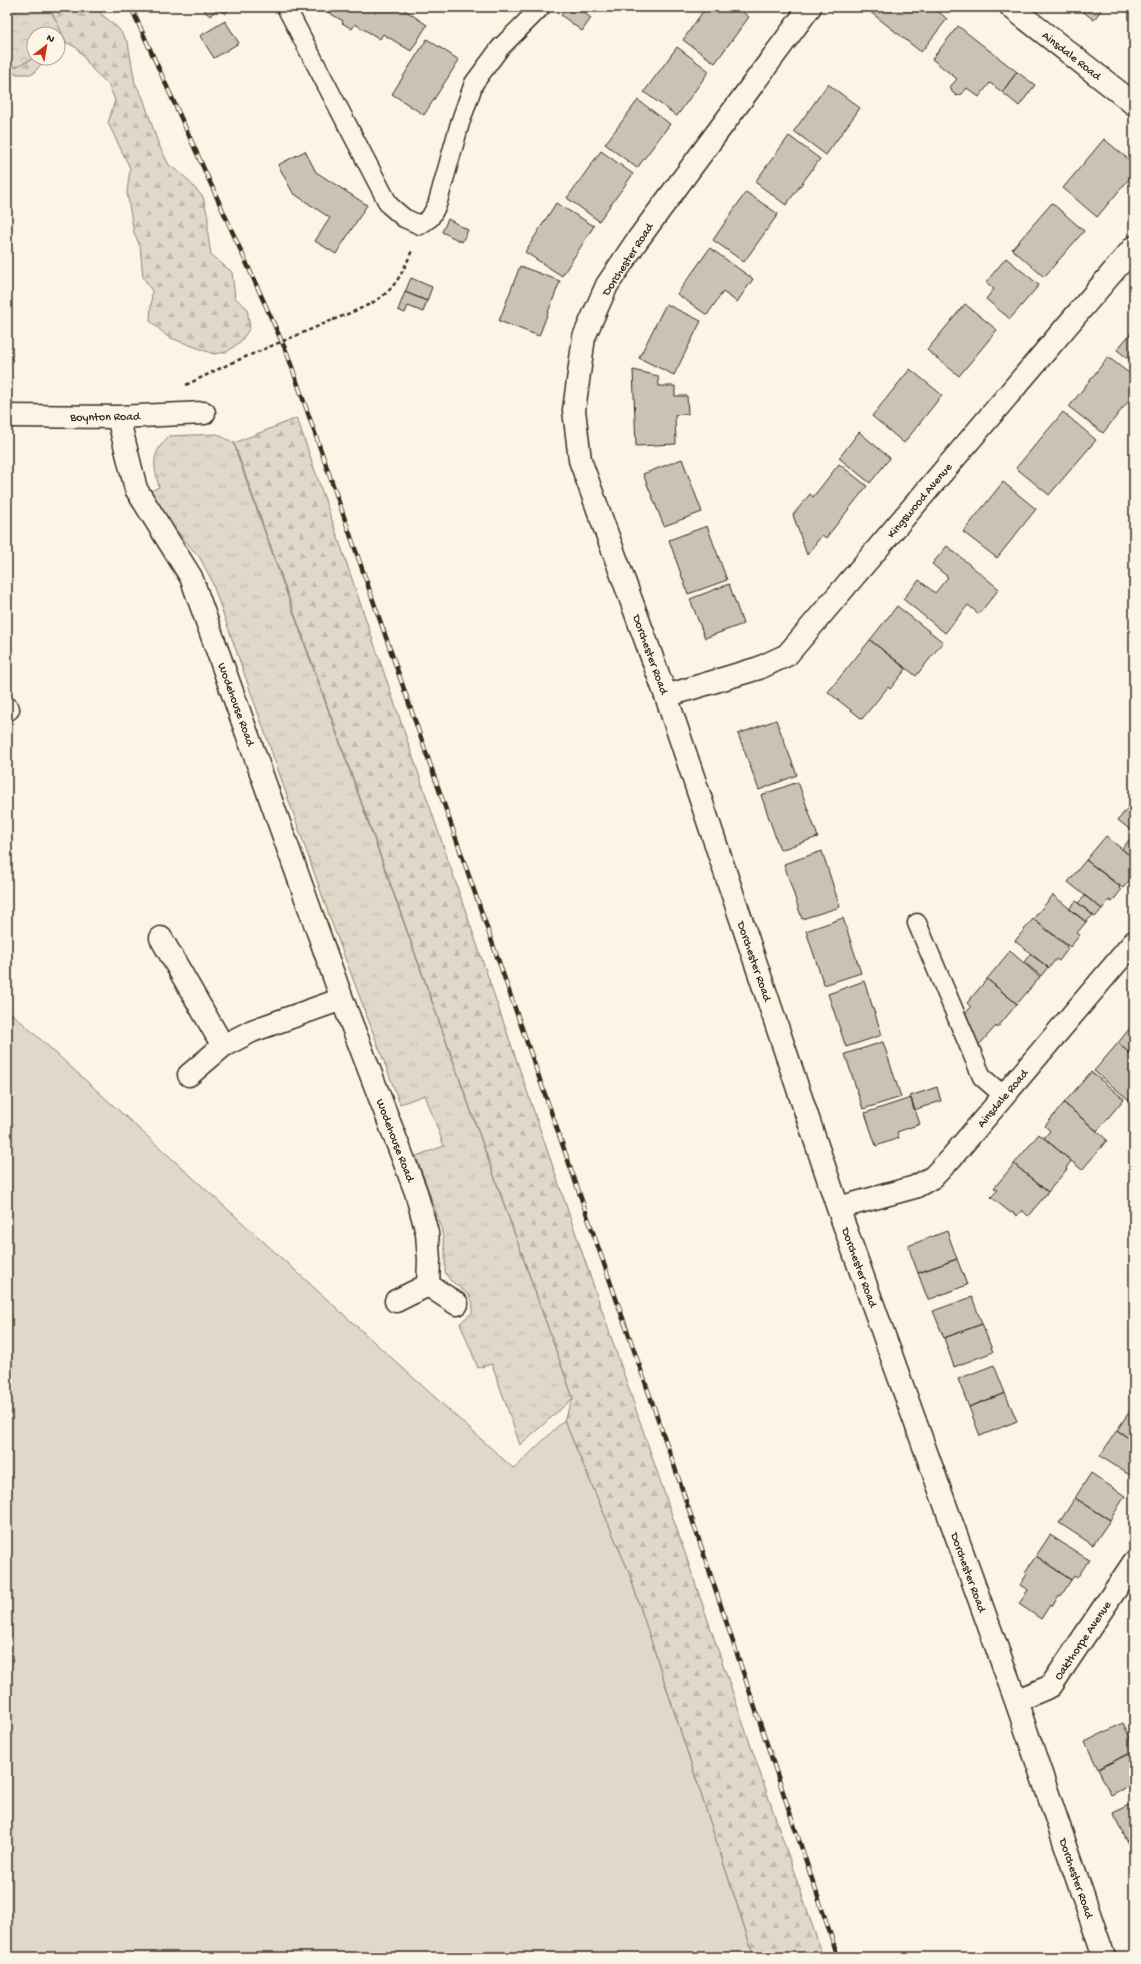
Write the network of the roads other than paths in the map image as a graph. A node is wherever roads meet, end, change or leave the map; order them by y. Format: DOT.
graph roads {
  1 [pos="286,7"];
  2 [pos="541,7"];
  3 [pos="810,7"];
  4 [pos="1011,7"];
  5 [pos="1134,104"];
  6 [pos="1134,247"];
  7 [pos="204,412"];
  8 [pos="7,416"];
  9 [pos="118,417"];
  10 [pos="666,696"];
  11 [pos="917,923"];
  12 [pos="161,938"];
  13 [pos="1134,942"];
  14 [pos="342,999"];
  15 [pos="223,1046"];
  16 [pos="189,1075"];
  17 [pos="1004,1096"];
  18 [pos="838,1208"];
  19 [pos="428,1285"];
  20 [pos="396,1301"];
  21 [pos="457,1304"];
  22 [pos="1134,1562"];
  23 [pos="1016,1701"];
  24 [pos="1104,1957"];
  1 -- 2 [label="lane"];
  3 -- 10 [label="street, Dorchester Road"];
  4 -- 5 [label="street, Ainsdale Road"];
  6 -- 10 [label="street, Kingswood Avenue"];
  7 -- 9 [label="street, Boynton Road"];
  8 -- 9 [label="street, Boynton Road"];
  9 -- 14 [label="street, Wodehouse Road"];
  10 -- 18 [label="street, Dorchester Road"];
  11 -- 17 [label="lane"];
  12 -- 15 [label="street"];
  13 -- 17 [label="street, Ainsdale Road"];
  14 -- 15 [label="street"];
  14 -- 19 [label="street, Wodehouse Road"];
  15 -- 16 [label="street"];
  17 -- 18 [label="street, Ainsdale Road"];
  18 -- 23 [label="street, Dorchester Road"];
  19 -- 20 [label="street"];
  19 -- 21 [label="street"];
  22 -- 23 [label="street, Oakthorpe Avenue"];
  23 -- 24 [label="street, Dorchester Road"];
}
